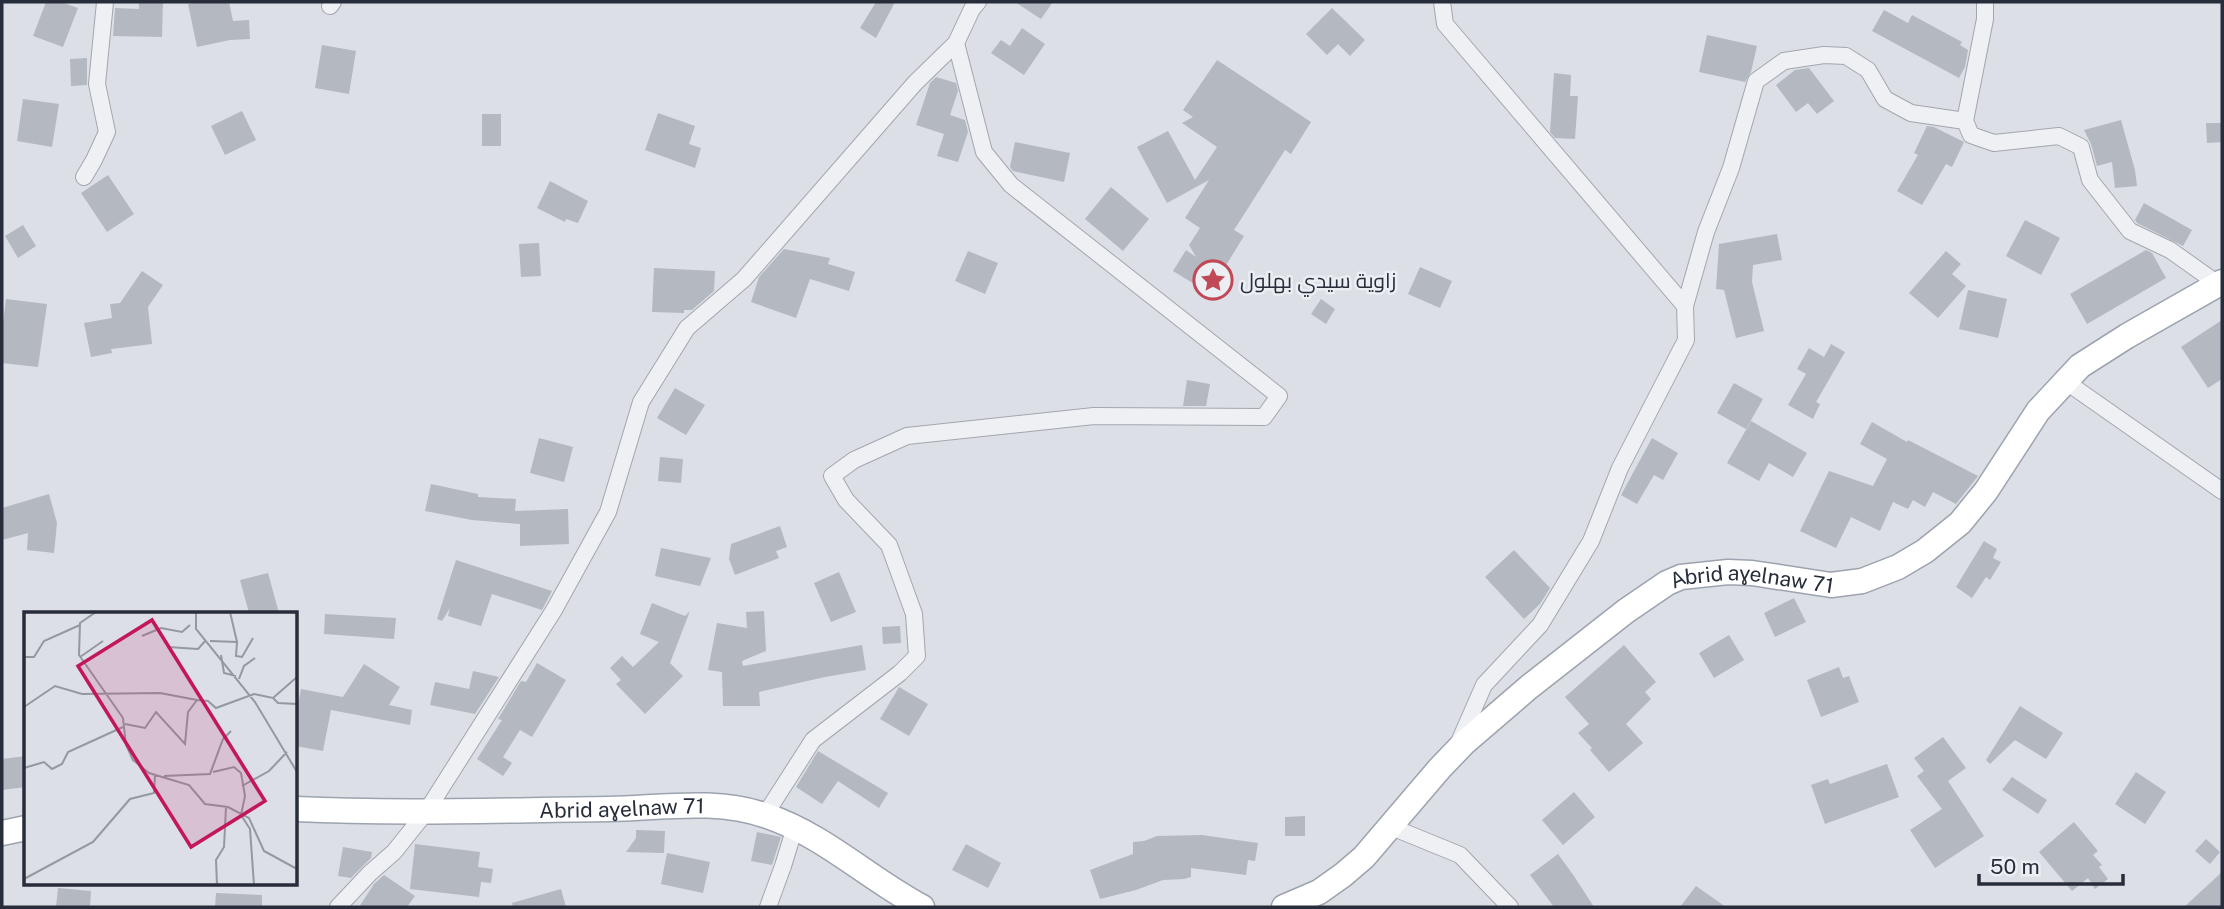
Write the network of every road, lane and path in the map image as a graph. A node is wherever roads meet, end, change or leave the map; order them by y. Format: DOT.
graph roads {
  1 [pos="105,2"];
  2 [pos="978,2"];
  3 [pos="1441,2"];
  4 [pos="1985,2"];
  5 [pos="956,43"];
  6 [pos="1965,121"];
  7 [pos="84,177"];
  8 [pos="2221,283"];
  9 [pos="1685,306"];
  10 [pos="2066,381"];
  11 [pos="2222,491"];
  12 [pos="1453,754"];
  13 [pos="298,809"];
  14 [pos="426,811"];
  15 [pos="765,815"];
  16 [pos="1389,826"];
  17 [pos="795,827"];
  18 [pos="24,828"];
  19 [pos="2,833"];
  20 [pos="338,907"];
  21 [pos="768,907"];
  22 [pos="922,907"];
  23 [pos="1284,907"];
  24 [pos="1510,907"];
  1 -- 7 [label="street"];
  2 -- 5 [label="street"];
  3 -- 9 [label="street"];
  4 -- 6 [label="street"];
  5 -- 14 [label="street"];
  5 -- 15 [label="street"];
  6 -- 8 [label="street"];
  6 -- 9 [label="street"];
  8 -- 10 [label="main road, Abrid aɣelnaw 71"];
  9 -- 12 [label="street"];
  10 -- 11 [label="street"];
  10 -- 12 [label="main road, Abrid aɣelnaw 71"];
  12 -- 16 [label="main road, Abrid aɣelnaw 71"];
  13 -- 14 [label="main road, Abrid aɣelnaw 71"];
  14 -- 15 [label="main road, Abrid aɣelnaw 71"];
  14 -- 20 [label="street"];
  15 -- 17 [label="main road, Abrid aɣelnaw 71"];
  16 -- 23 [label="main road, Abrid aɣelnaw 71"];
  16 -- 24 [label="street"];
  17 -- 21 [label="street"];
  17 -- 22 [label="main road, Abrid aɣelnaw 71"];
  18 -- 19 [label="main road"];
}
